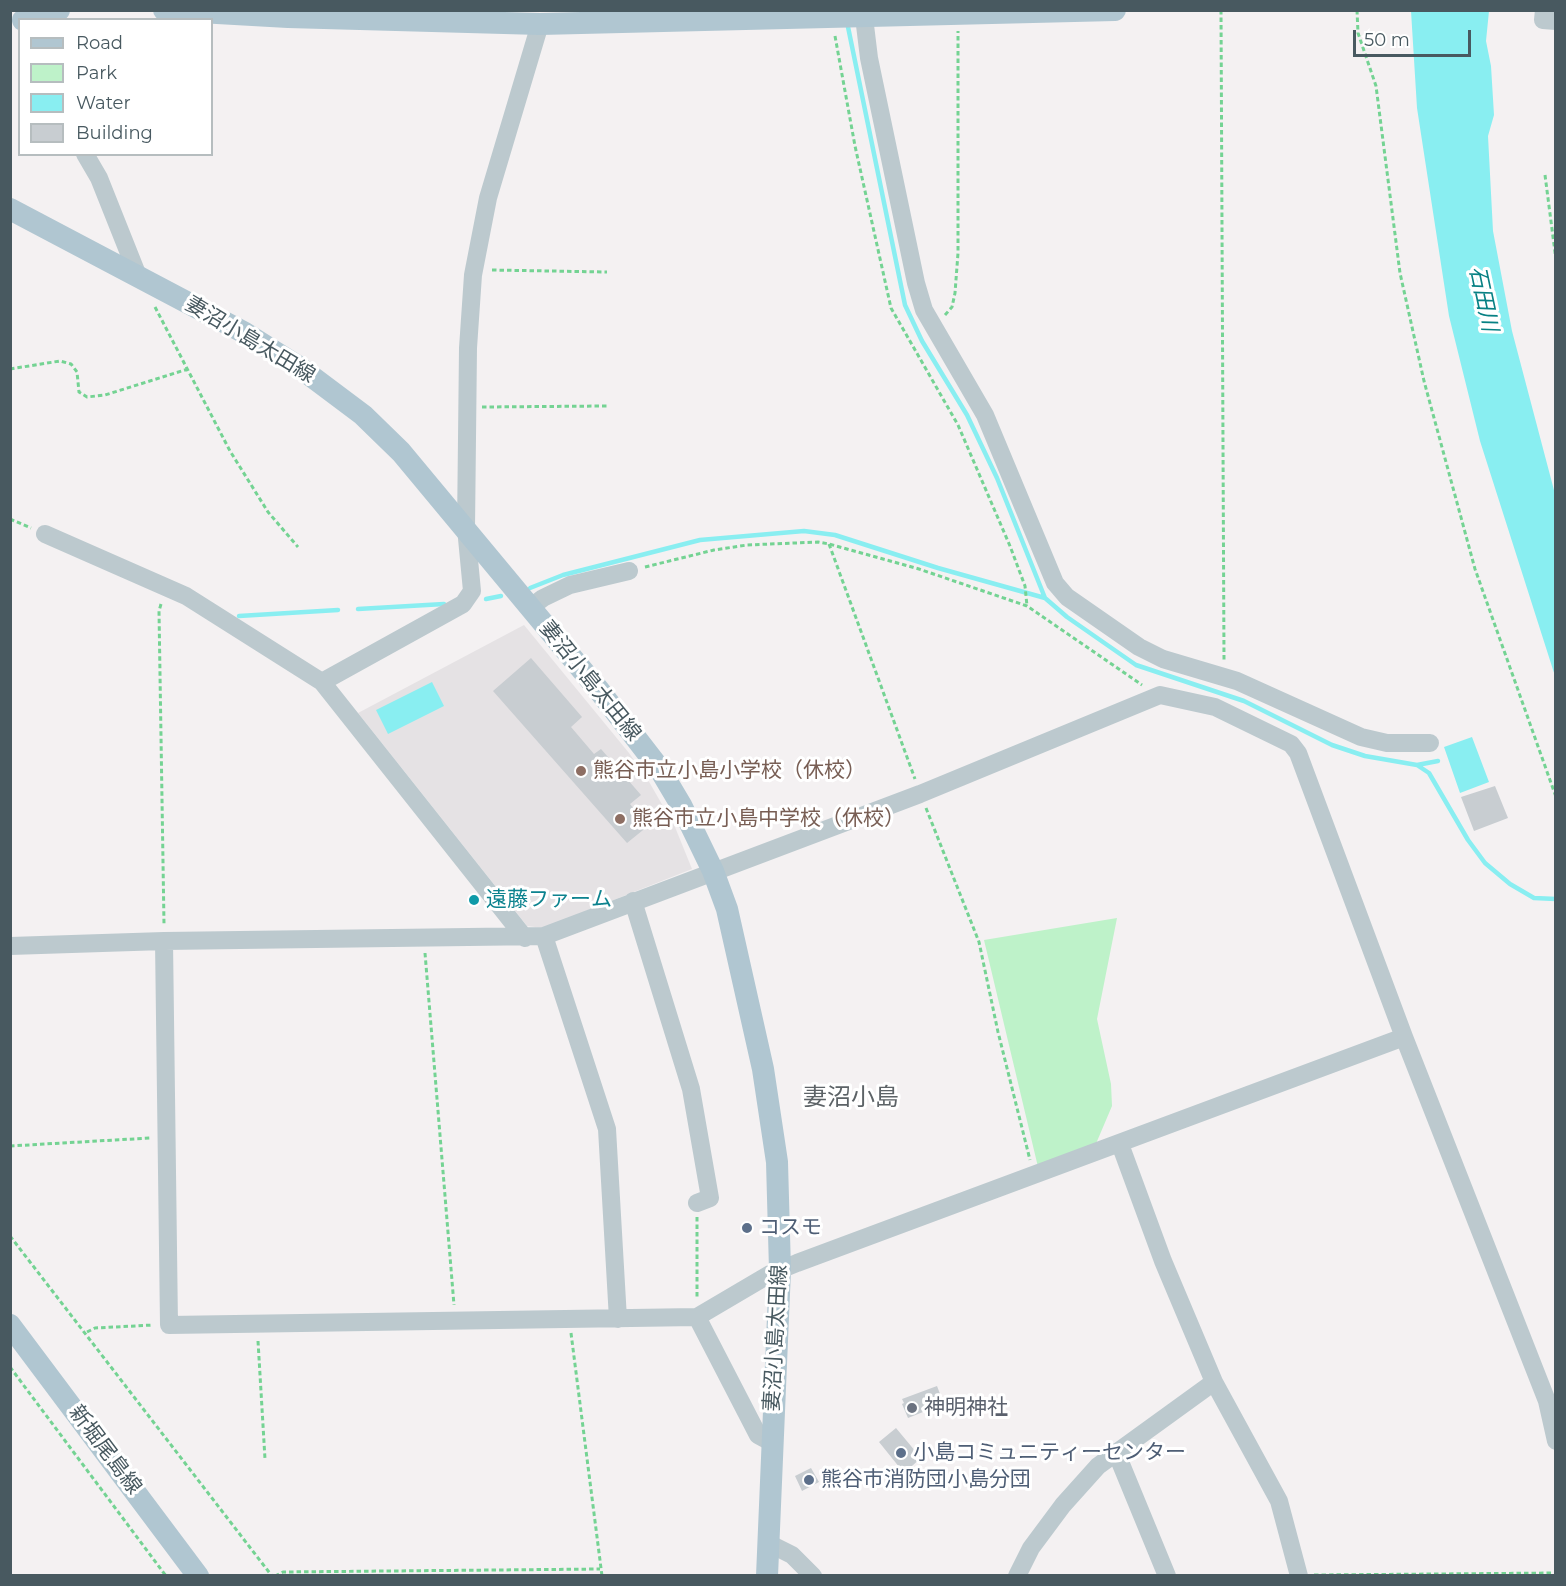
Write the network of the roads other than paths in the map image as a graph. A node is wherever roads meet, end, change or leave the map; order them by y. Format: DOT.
graph roads {
  1 [pos="59,10"];
  2 [pos="164,10"];
  3 [pos="1115,10"];
  4 [pos="1544,10"];
  5 [pos="486,17"];
  6 [pos="853,17"];
  7 [pos="30,18"];
  8 [pos="1556,21"];
  9 [pos="540,24"];
  10 [pos="86,156"];
  11 [pos="10,208"];
  12 [pos="138,276"];
  13 [pos="465,528"];
  14 [pos="45,534"];
  15 [pos="629,570"];
  16 [pos="531,607"];
  17 [pos="322,682"];
  18 [pos="1430,743"];
  19 [pos="713,871"];
  20 [pos="633,902"];
  21 [pos="534,937"];
  22 [pos="164,941"];
  23 [pos="10,946"];
  24 [pos="1404,1036"];
  25 [pos="1120,1144"];
  26 [pos="697,1203"];
  27 [pos="780,1270"];
  28 [pos="698,1317"];
  29 [pos="618,1319"];
  30 [pos="10,1325"];
  31 [pos="1214,1382"];
  32 [pos="1556,1441"];
  33 [pos="771,1442"];
  34 [pos="1116,1452"];
  35 [pos="768,1543"];
  36 [pos="198,1575"];
  37 [pos="767,1575"];
  38 [pos="813,1575"];
  39 [pos="1017,1575"];
  40 [pos="1167,1575"];
  41 [pos="1301,1575"];
  1 -- 7 [label="main road"];
  2 -- 5 [label="main road"];
  3 -- 6 [label="main road"];
  4 -- 8 [label="street"];
  5 -- 9 [label="main road"];
  6 -- 9 [label="main road"];
  6 -- 18 [label="street"];
  9 -- 13 [label="street"];
  10 -- 12 [label="street"];
  11 -- 12 [label="main road, 妻沼小島太田線"];
  12 -- 13 [label="main road, 妻沼小島太田線"];
  13 -- 16 [label="main road, 妻沼小島太田線"];
  13 -- 17 [label="street"];
  14 -- 17 [label="street"];
  15 -- 16 [label="street"];
  16 -- 19 [label="main road, 妻沼小島太田線"];
  17 -- 21 [label="street"];
  19 -- 20 [label="street"];
  19 -- 24 [label="street"];
  19 -- 27 [label="main road, 妻沼小島太田線"];
  20 -- 21 [label="street"];
  20 -- 26 [label="street"];
  21 -- 22 [label="street"];
  21 -- 29 [label="street"];
  22 -- 23 [label="street"];
  22 -- 29 [label="street"];
  24 -- 25 [label="street"];
  24 -- 32 [label="street"];
  25 -- 27 [label="street"];
  25 -- 31 [label="street"];
  27 -- 28 [label="street"];
  27 -- 33 [label="main road, 妻沼小島太田線"];
  28 -- 29 [label="street"];
  28 -- 33 [label="street"];
  30 -- 36 [label="main road, 新堀尾島線"];
  31 -- 34 [label="street"];
  31 -- 41 [label="street"];
  33 -- 35 [label="main road, 妻沼小島太田線"];
  34 -- 39 [label="street"];
  34 -- 40 [label="street"];
  35 -- 37 [label="main road, 妻沼小島太田線"];
  35 -- 38 [label="street"];
}
